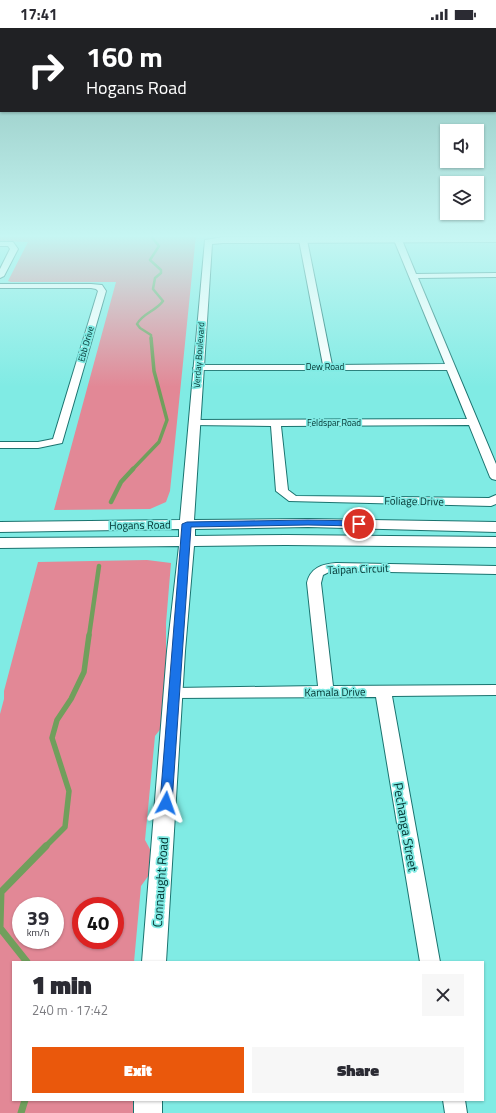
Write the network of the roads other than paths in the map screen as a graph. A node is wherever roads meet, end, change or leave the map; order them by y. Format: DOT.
graph roads {
  1 [pos="0,286"];
  2 [pos="205,286"];
  3 [pos="312,286"];
  4 [pos="417,286"];
  5 [pos="328,367"];
  6 [pos="451,367"];
  7 [pos="198,368"];
  8 [pos="473,422"];
  9 [pos="194,423"];
  10 [pos="276,423"];
  11 [pos="0,445"];
  12 [pos="483,446"];
  13 [pos="496,446"];
  14 [pos="496,477"];
  15 [pos="189,492"];
  16 [pos="496,499"];
  17 [pos="0,527"];
  18 [pos="496,527"];
  19 [pos="187,533"];
  20 [pos="496,542"];
  21 [pos="0,544"];
  22 [pos="496,570"];
  23 [pos="496,690"];
  24 [pos="383,691"];
  25 [pos="326,692"];
  26 [pos="174,693"];
  27 [pos="154,961"];
  28 [pos="430,961"];
  29 [pos="148,1101"];
  30 [pos="454,1101"];
  31 [pos="148,1113"];
  32 [pos="456,1113"];
  1 -- 11 [label="street, Ebb Drive"];
  2 -- 7 [label="street, Verday Boulevard"];
  3 -- 5 [label="street"];
  4 -- 6 [label="street"];
  5 -- 6 [label="street, Dew Road"];
  5 -- 7 [label="street, Dew Road"];
  6 -- 8 [label="street"];
  7 -- 9 [label="street, Verday Boulevard"];
  8 -- 10 [label="street, Feldspar Road"];
  8 -- 12 [label="street"];
  9 -- 10 [label="street, Feldspar Road"];
  9 -- 15 [label="street, Verday Boulevard"];
  10 -- 16 [label="street, Foliage Drive"];
  12 -- 13 [label="street"];
  12 -- 14 [label="street"];
  15 -- 19 [label="street, Connaught Road"];
  17 -- 19 [label="street, Hogans Road"];
  18 -- 19 [label="street, Hogans Road"];
  19 -- 20 [label="street, Hogans Road"];
  19 -- 21 [label="street, Hogans Road"];
  19 -- 26 [label="street, Connaught Road"];
  22 -- 25 [label="street, Taipan Circuit"];
  23 -- 24 [label="street, Kamala Drive"];
  24 -- 25 [label="street, Kamala Drive"];
  24 -- 28 [label="street, Pechanga Street"];
  25 -- 26 [label="street, Kamala Drive"];
  26 -- 27 [label="street, Connaught Road"];
  29 -- 31 [label="street"];
  30 -- 32 [label="street"];
}
